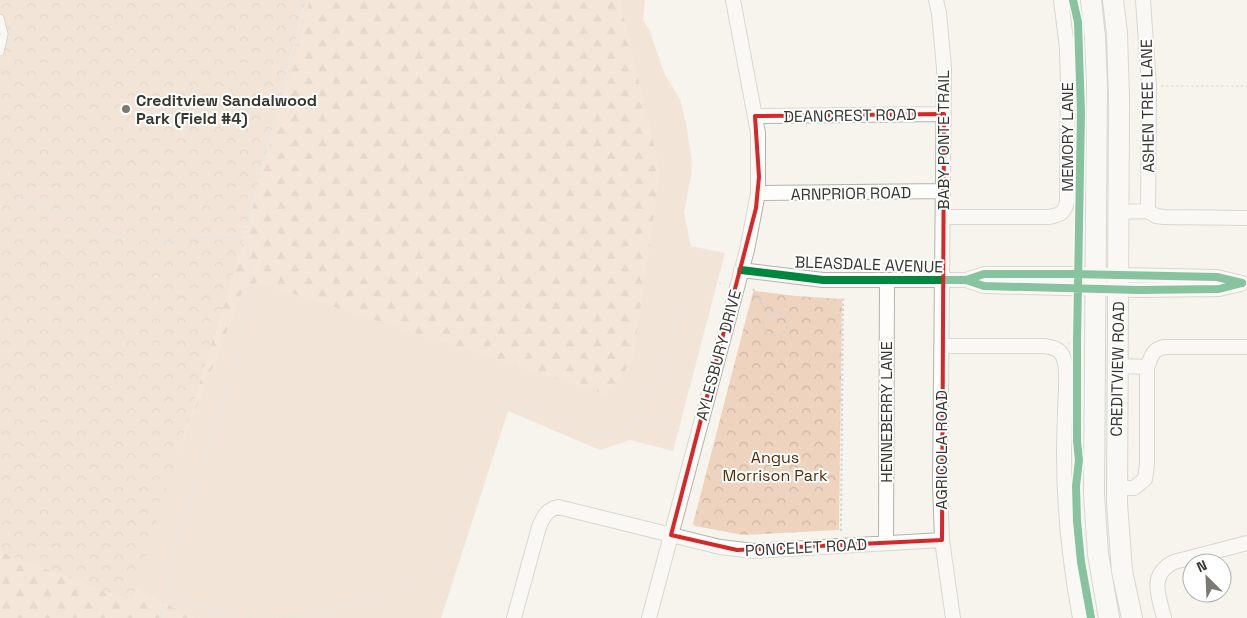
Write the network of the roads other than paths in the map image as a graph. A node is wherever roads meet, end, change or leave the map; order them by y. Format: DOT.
graph roads {
  1 [pos="736,0"];
  2 [pos="936,0"];
  3 [pos="1061,0"];
  4 [pos="1091,0"];
  5 [pos="1113,0"];
  6 [pos="1143,0"];
  7 [pos="0,18"];
  8 [pos="0,52"];
  9 [pos="944,114"];
  10 [pos="756,116"];
  11 [pos="943,191"];
  12 [pos="758,194"];
  13 [pos="1148,211"];
  14 [pos="1119,212"];
  15 [pos="943,216"];
  16 [pos="1247,218"];
  17 [pos="741,270"];
  18 [pos="942,280"];
  19 [pos="888,281"];
  20 [pos="1096,281"];
  21 [pos="1118,282"];
  22 [pos="1245,283"];
  23 [pos="942,346"];
  24 [pos="1247,347"];
  25 [pos="1117,366"];
  26 [pos="1146,367"];
  27 [pos="1116,488"];
  28 [pos="671,535"];
  29 [pos="942,540"];
  30 [pos="886,543"];
  31 [pos="1247,543"];
  32 [pos="514,618"];
  33 [pos="650,618"];
  34 [pos="953,618"];
  35 [pos="1080,618"];
  36 [pos="1109,618"];
  37 [pos="1132,618"];
  38 [pos="1164,618"];
  1 -- 10 [label="street, AYLESBURY DRIVE"];
  2 -- 9 [label="street, BABY PONTE TRAIL"];
  3 -- 15 [label="street, MEMORY LANE"];
  4 -- 20 [label="main road, CREDITVIEW ROAD"];
  5 -- 14 [label="main road, CREDITVIEW ROAD"];
  6 -- 13 [label="street, ASHEN TREE LANE"];
  7 -- 8 [label="lane"];
  9 -- 10 [label="street, DEANCREST ROAD"];
  9 -- 11 [label="street, BABY PONTE TRAIL"];
  10 -- 12 [label="street, AYLESBURY DRIVE"];
  11 -- 12 [label="street, ARNPRIOR ROAD"];
  11 -- 15 [label="street, BABY PONTE TRAIL"];
  12 -- 17 [label="street, AYLESBURY DRIVE"];
  13 -- 14 [label="street"];
  13 -- 16 [label="street"];
  14 -- 21 [label="main road, CREDITVIEW ROAD"];
  15 -- 18 [label="street, BABY PONTE TRAIL"];
  17 -- 19 [label="street, BLEASDALE AVENUE"];
  17 -- 28 [label="street, AYLESBURY DRIVE"];
  18 -- 19 [label="street, BLEASDALE AVENUE"];
  18 -- 20 [label="street, BLEASDALE AVENUE"];
  18 -- 23 [label="street, AGRICOLA ROAD"];
  19 -- 30 [label="street, HENNEBERRY LANE"];
  20 -- 21 [label="street, BLEASDALE AVENUE"];
  20 -- 36 [label="main road, CREDITVIEW ROAD"];
  21 -- 22 [label="street, BLEASDALE AVENUE"];
  21 -- 25 [label="main road, CREDITVIEW ROAD"];
  23 -- 29 [label="street, AGRICOLA ROAD"];
  23 -- 35 [label="street"];
  24 -- 26 [label="street"];
  25 -- 26 [label="street"];
  25 -- 27 [label="main road, CREDITVIEW ROAD"];
  26 -- 27 [label="street"];
  27 -- 37 [label="main road, CREDITVIEW ROAD"];
  28 -- 30 [label="street, PONCELET ROAD"];
  28 -- 32 [label="street, PONCELET ROAD"];
  28 -- 33 [label="street, AYLESBURY DRIVE"];
  29 -- 30 [label="street, PONCELET ROAD"];
  29 -- 34 [label="street, AGRICOLA ROAD"];
  31 -- 38 [label="street"];
}
